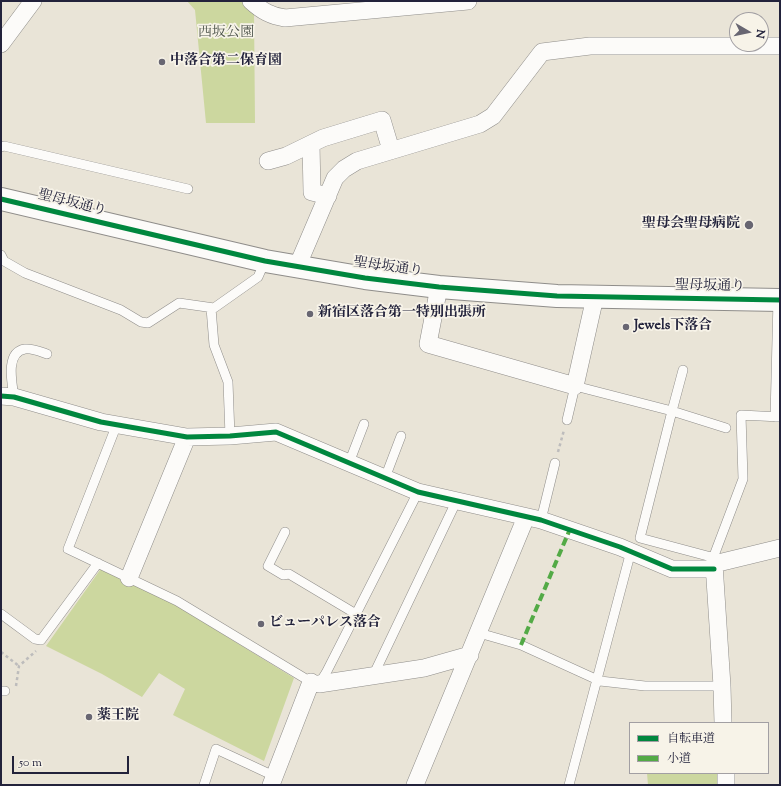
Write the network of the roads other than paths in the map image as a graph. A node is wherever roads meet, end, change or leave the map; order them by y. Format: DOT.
graph roads {
  1 [pos="33,1"];
  2 [pos="251,1"];
  3 [pos="468,1"];
  4 [pos="1,44"];
  5 [pos="780,46"];
  6 [pos="310,144"];
  7 [pos="1,147"];
  8 [pos="391,150"];
  9 [pos="268,161"];
  10 [pos="188,189"];
  11 [pos="328,196"];
  12 [pos="1,199"];
  13 [pos="1,255"];
  14 [pos="265,261"];
  15 [pos="297,266"];
  16 [pos="439,287"];
  17 [pos="595,297"];
  18 [pos="779,300"];
  19 [pos="211,308"];
  20 [pos="47,354"];
  21 [pos="683,370"];
  22 [pos="575,386"];
  23 [pos="7,397"];
  24 [pos="672,411"];
  25 [pos="777,417"];
  26 [pos="567,420"];
  27 [pos="117,424"];
  28 [pos="364,424"];
  29 [pos="726,428"];
  30 [pos="230,436"];
  31 [pos="401,436"];
  32 [pos="187,437"];
  33 [pos="349,463"];
  34 [pos="556,463"];
  35 [pos="385,478"];
  36 [pos="418,492"];
  37 [pos="456,502"];
  38 [pos="534,518"];
  39 [pos="284,532"];
  40 [pos="780,548"];
  41 [pos="631,551"];
  42 [pos="98,563"];
  43 [pos="714,564"];
  44 [pos="129,578"];
  45 [pos="1,614"];
  46 [pos="356,614"];
  47 [pos="479,633"];
  48 [pos="470,654"];
  49 [pos="373,676"];
  50 [pos="597,680"];
  51 [pos="315,683"];
  52 [pos="722,686"];
  53 [pos="723,722"];
  54 [pos="726,774"];
  55 [pos="272,781"];
  56 [pos="204,785"];
  57 [pos="415,785"];
  58 [pos="569,785"];
  59 [pos="726,785"];
  1 -- 4 [label="street"];
  2 -- 3 [label="street"];
  5 -- 8 [label="street"];
  6 -- 8 [label="street"];
  6 -- 9 [label="street"];
  6 -- 11 [label="street"];
  7 -- 10 [label="lane"];
  8 -- 11 [label="street"];
  11 -- 15 [label="street"];
  12 -- 14 [label="street, 聖母坂通り"];
  13 -- 19 [label="lane"];
  14 -- 15 [label="street, 聖母坂通り"];
  14 -- 19 [label="lane"];
  15 -- 16 [label="street, 聖母坂通り"];
  16 -- 17 [label="street, 聖母坂通り"];
  16 -- 22 [label="street"];
  17 -- 18 [label="street, 聖母坂通り"];
  17 -- 22 [label="street"];
  18 -- 25 [label="lane"];
  19 -- 30 [label="lane"];
  20 -- 23 [label="lane"];
  21 -- 24 [label="lane"];
  22 -- 24 [label="lane"];
  22 -- 26 [label="lane"];
  23 -- 27 [label="street"];
  24 -- 29 [label="lane"];
  24 -- 43 [label="lane"];
  25 -- 43 [label="lane"];
  27 -- 32 [label="street"];
  27 -- 42 [label="lane"];
  28 -- 33 [label="lane"];
  30 -- 32 [label="street"];
  30 -- 33 [label="street"];
  31 -- 35 [label="lane"];
  32 -- 44 [label="street"];
  33 -- 35 [label="street"];
  34 -- 38 [label="lane"];
  35 -- 36 [label="street"];
  36 -- 37 [label="street"];
  36 -- 46 [label="lane"];
  37 -- 38 [label="street"];
  37 -- 49 [label="lane"];
  38 -- 41 [label="street"];
  38 -- 47 [label="street"];
  39 -- 46 [label="lane"];
  40 -- 43 [label="street"];
  41 -- 43 [label="street"];
  41 -- 50 [label="lane"];
  42 -- 44 [label="lane"];
  42 -- 45 [label="lane"];
  43 -- 52 [label="street"];
  44 -- 51 [label="lane"];
  46 -- 51 [label="lane"];
  47 -- 48 [label="street"];
  47 -- 50 [label="lane"];
  48 -- 49 [label="street"];
  48 -- 57 [label="street"];
  49 -- 51 [label="street"];
  50 -- 52 [label="lane"];
  50 -- 58 [label="lane"];
  51 -- 55 [label="street"];
  52 -- 53 [label="street"];
  54 -- 59 [label="street"];
  55 -- 56 [label="lane"];
}
